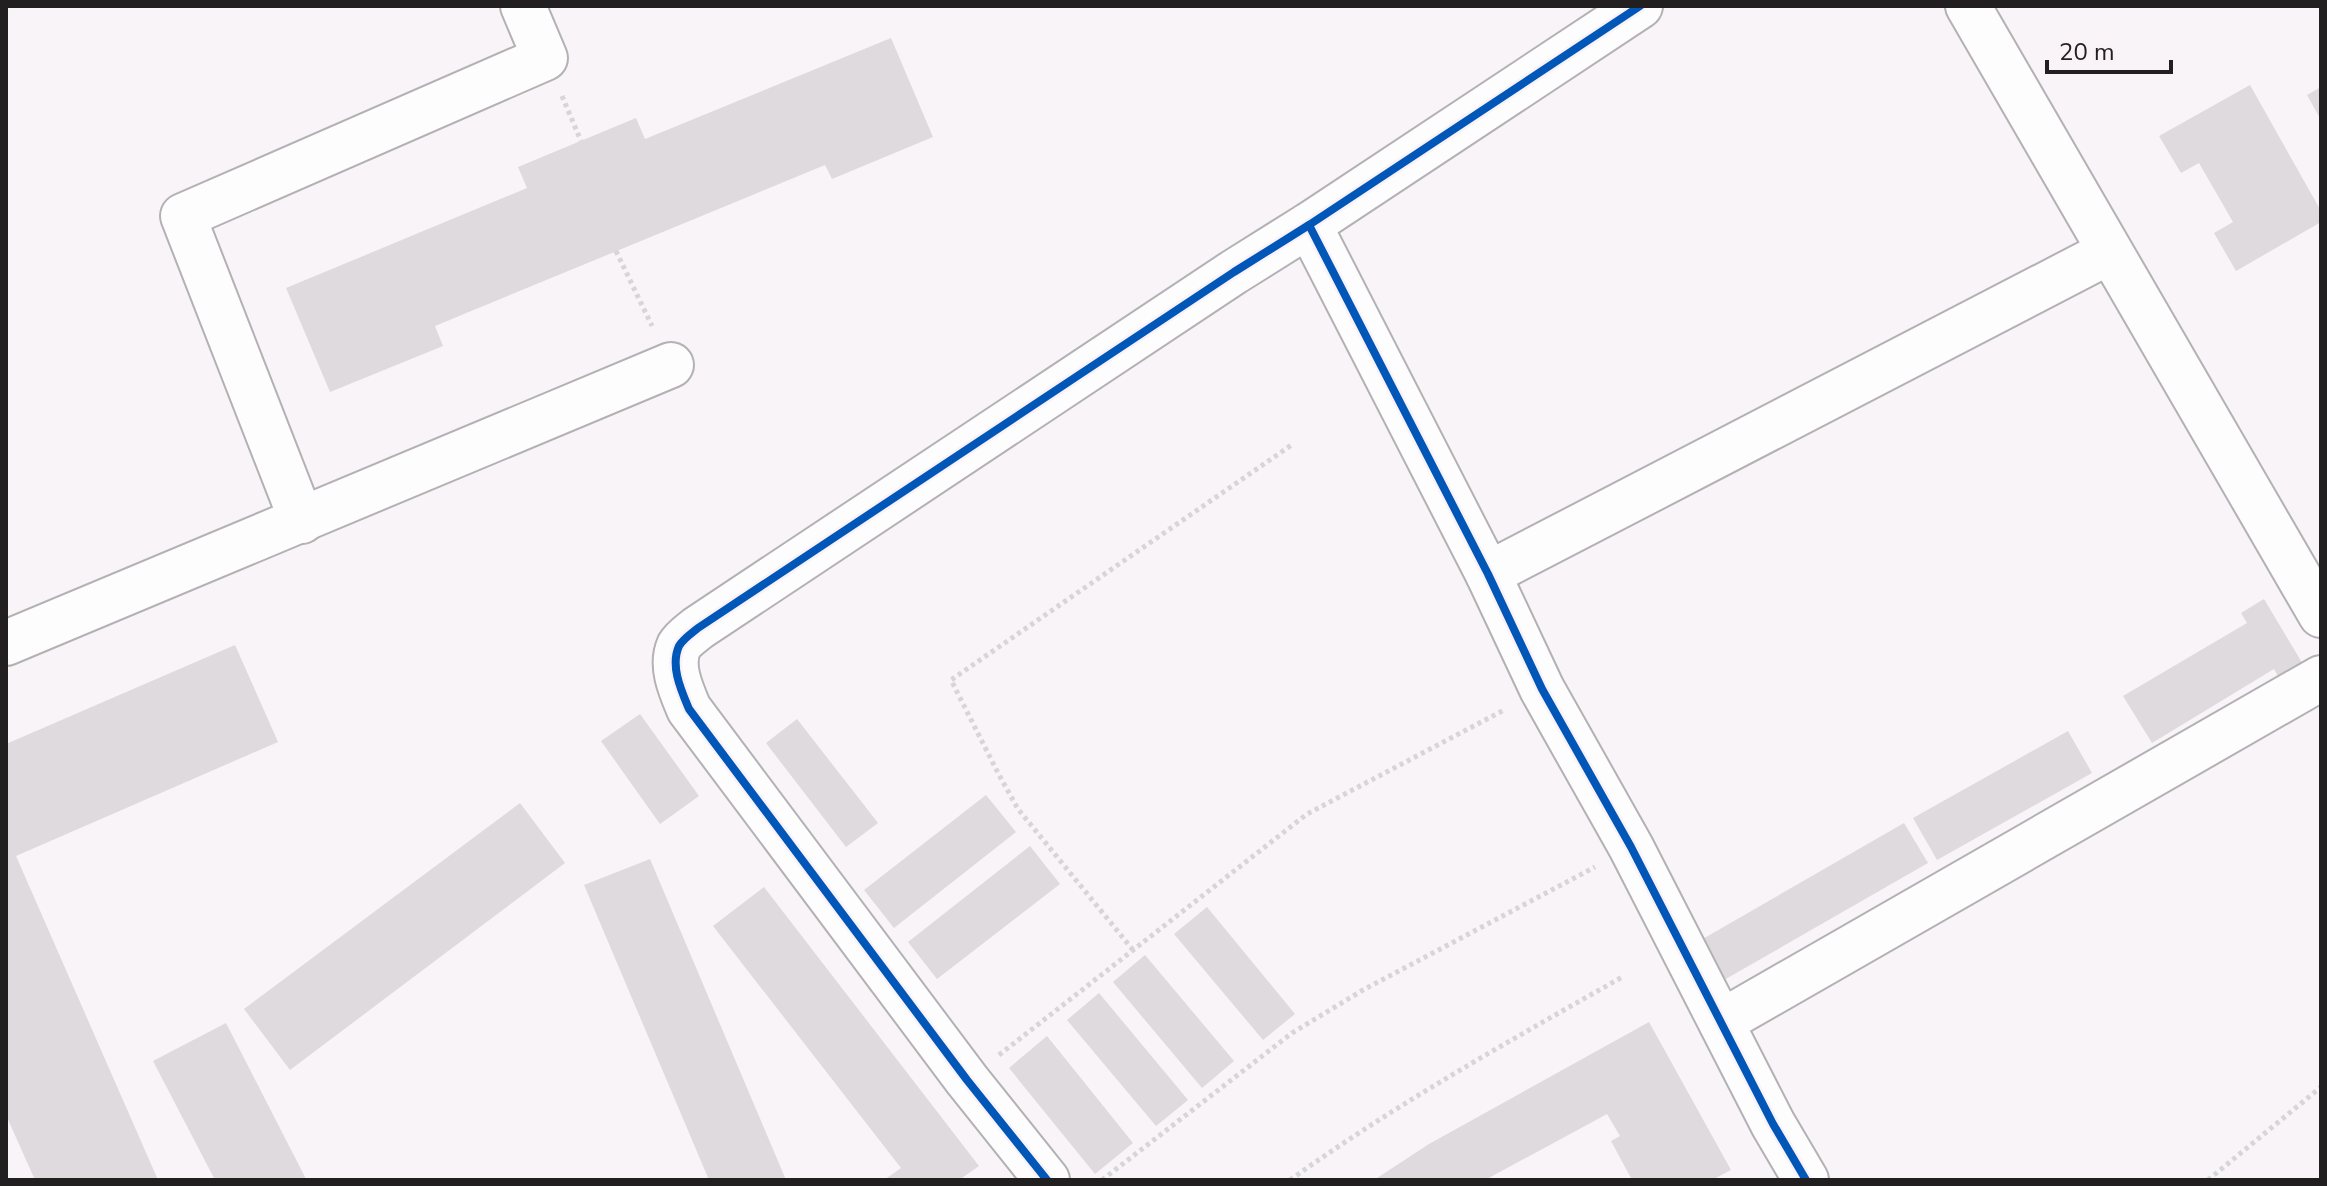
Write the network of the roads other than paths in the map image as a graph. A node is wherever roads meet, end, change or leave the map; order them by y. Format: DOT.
graph roads {
  1 [pos="523,6"];
  2 [pos="1640,6"];
  3 [pos="1968,6"];
  4 [pos="1309,225"];
  5 [pos="2109,252"];
  6 [pos="671,365"];
  7 [pos="302,521"];
  8 [pos="1488,574"];
  9 [pos="2321,615"];
  10 [pos="6,643"];
  11 [pos="2321,678"];
  12 [pos="1721,1022"];
  13 [pos="1047,1180"];
  14 [pos="1806,1180"];
  1 -- 7 [label="street"];
  2 -- 4 [label="street"];
  3 -- 5 [label="street"];
  4 -- 8 [label="street"];
  4 -- 13 [label="street"];
  5 -- 8 [label="street"];
  5 -- 9 [label="street"];
  6 -- 7 [label="street"];
  7 -- 10 [label="street"];
  8 -- 12 [label="street"];
  11 -- 12 [label="street"];
  12 -- 14 [label="street"];
}
